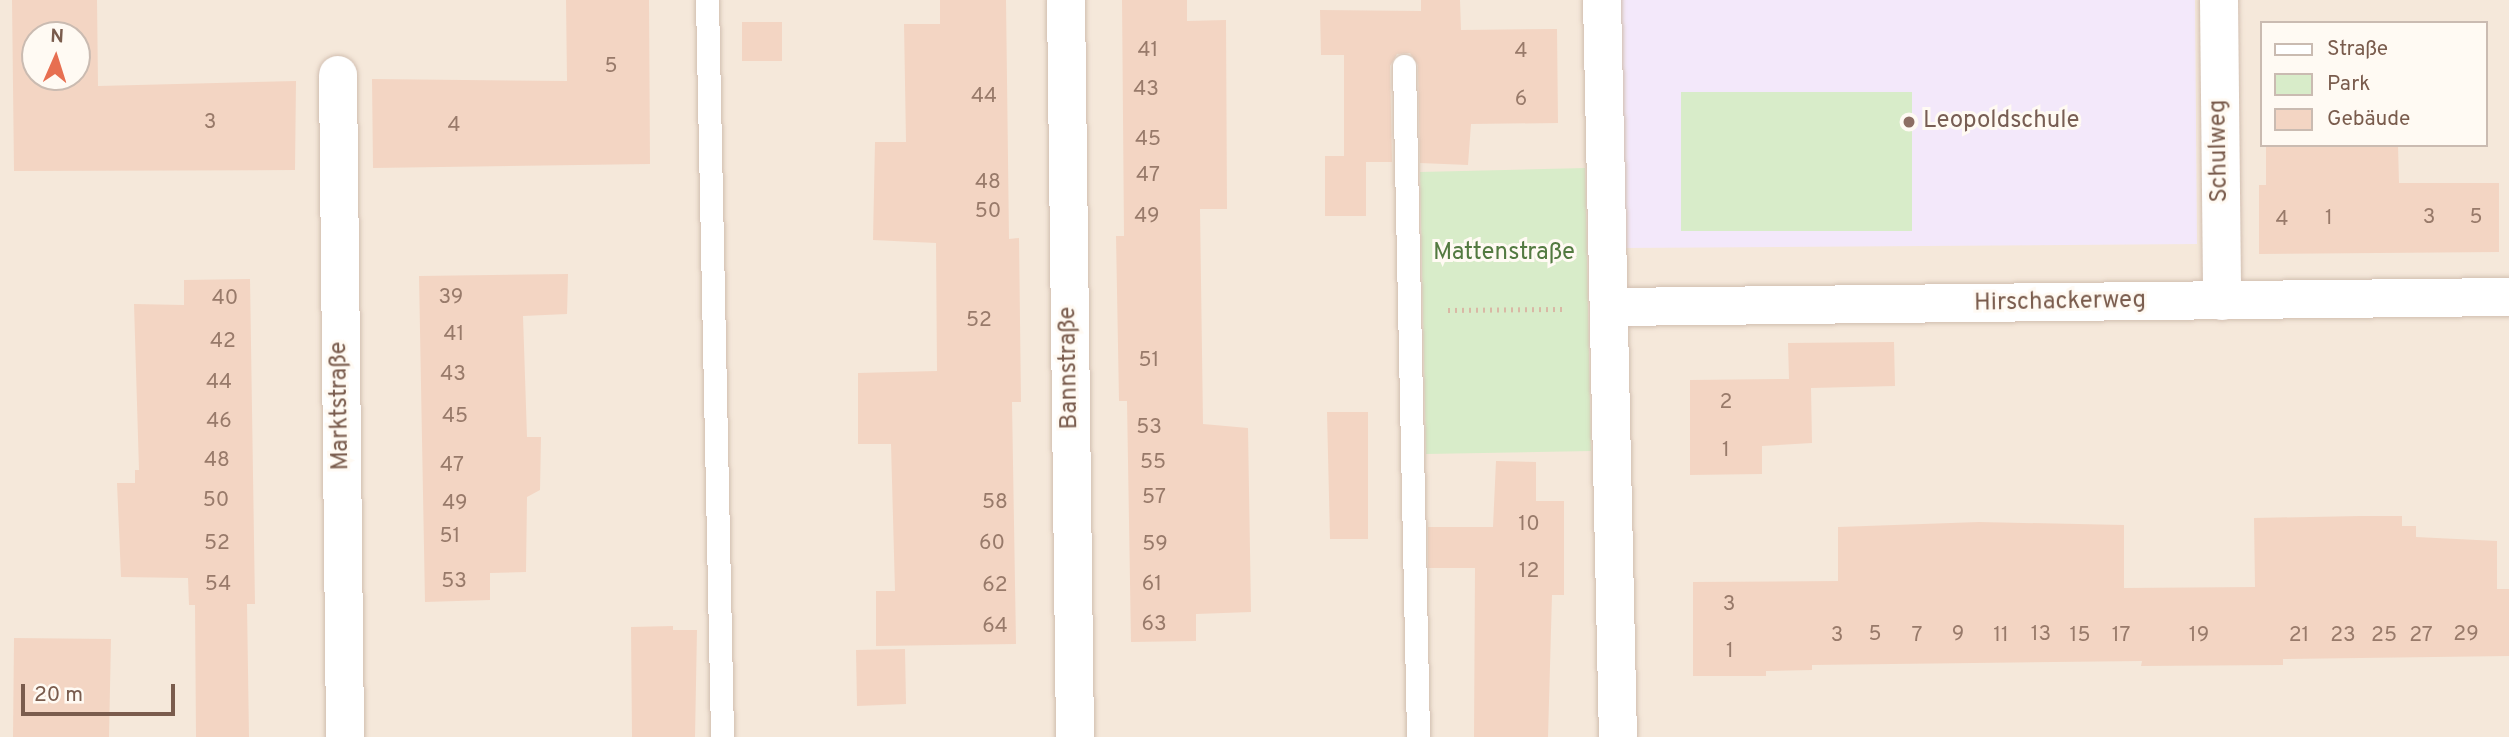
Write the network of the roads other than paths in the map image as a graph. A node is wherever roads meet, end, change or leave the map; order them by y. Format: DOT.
graph roads {
  1 [pos="707,0"];
  2 [pos="1066,0"];
  3 [pos="1602,0"];
  4 [pos="2218,0"];
  5 [pos="1404,66"];
  6 [pos="338,75"];
  7 [pos="2509,297"];
  8 [pos="2222,301"];
  9 [pos="1612,307"];
  10 [pos="345,737"];
  11 [pos="722,737"];
  12 [pos="1075,737"];
  13 [pos="1418,737"];
  14 [pos="1618,737"];
  1 -- 11 [label="lane"];
  2 -- 12 [label="street, Bannstraße"];
  3 -- 9 [label="street"];
  4 -- 8 [label="street, Schulweg"];
  5 -- 13 [label="lane"];
  6 -- 10 [label="street, Marktstraße"];
  7 -- 8 [label="street, Hirschackerweg"];
  8 -- 9 [label="street, Hirschackerweg"];
  9 -- 14 [label="street"];
}
